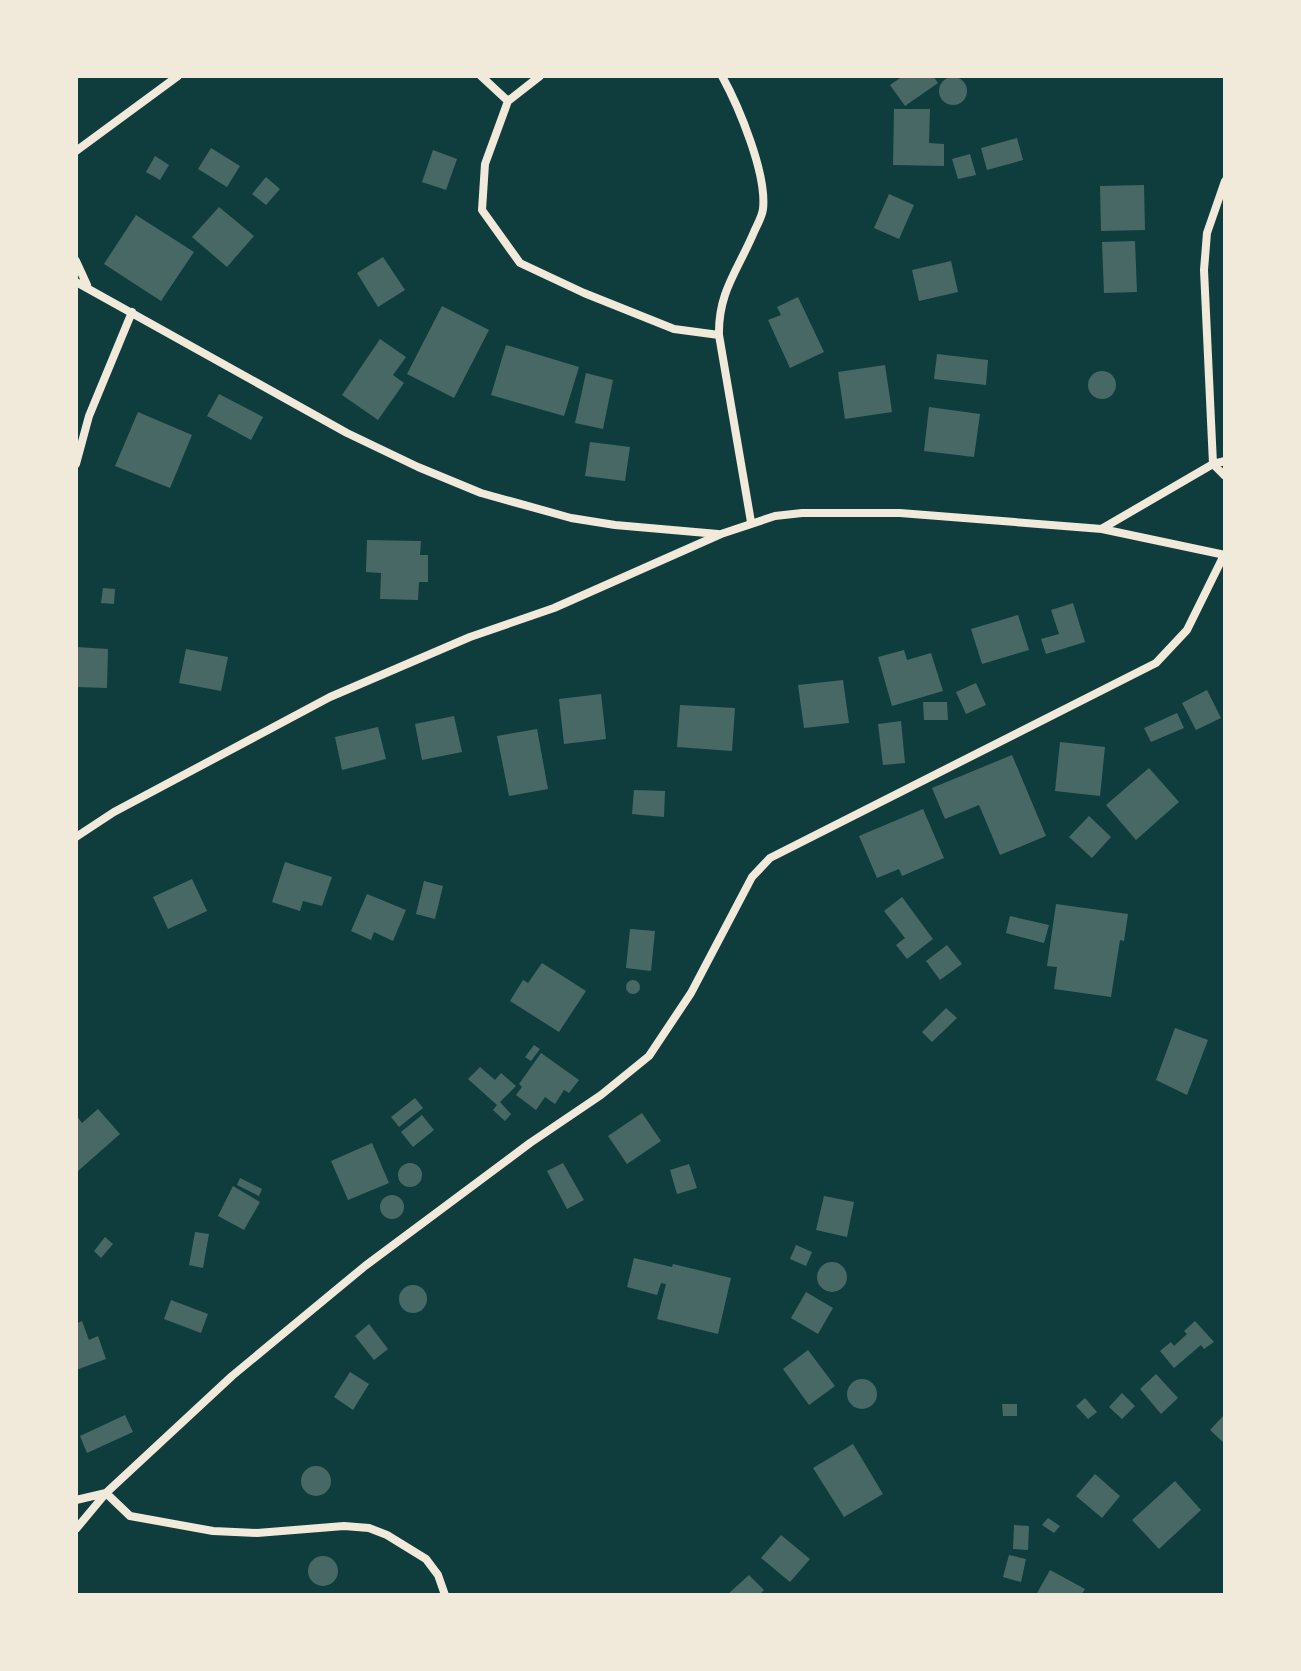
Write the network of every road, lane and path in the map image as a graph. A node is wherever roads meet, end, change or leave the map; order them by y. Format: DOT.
graph roads {
  1 [pos="178,76"];
  2 [pos="481,76"];
  3 [pos="540,76"];
  4 [pos="722,76"];
  5 [pos="508,101"];
  6 [pos="76,151"];
  7 [pos="1225,181"];
  8 [pos="76,261"];
  9 [pos="76,282"];
  10 [pos="87,285"];
  11 [pos="132,312"];
  12 [pos="719,335"];
  13 [pos="1225,461"];
  14 [pos="76,464"];
  15 [pos="1213,464"];
  16 [pos="1225,476"];
  17 [pos="751,522"];
  18 [pos="1102,529"];
  19 [pos="721,534"];
  20 [pos="1224,555"];
  21 [pos="76,837"];
  22 [pos="106,1493"];
  23 [pos="76,1500"];
  24 [pos="76,1529"];
  25 [pos="445,1595"];
  1 -- 6 [label="street"];
  2 -- 5 [label="street"];
  3 -- 5 [label="street"];
  4 -- 12 [label="street"];
  5 -- 12 [label="street"];
  7 -- 15 [label="street"];
  8 -- 10 [label="street"];
  9 -- 10 [label="street"];
  10 -- 11 [label="street"];
  11 -- 14 [label="street"];
  11 -- 19 [label="street"];
  12 -- 17 [label="street"];
  13 -- 15 [label="street"];
  15 -- 16 [label="street"];
  15 -- 18 [label="street"];
  17 -- 18 [label="street"];
  17 -- 19 [label="street"];
  18 -- 20 [label="street"];
  19 -- 21 [label="street"];
  20 -- 22 [label="street"];
  22 -- 23 [label="street"];
  22 -- 24 [label="street"];
  22 -- 25 [label="street"];
}
